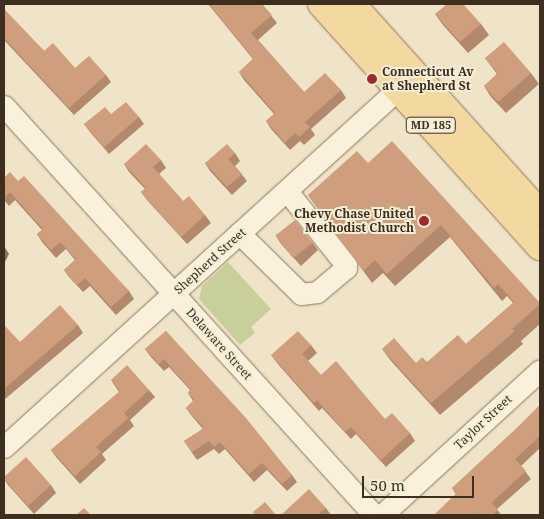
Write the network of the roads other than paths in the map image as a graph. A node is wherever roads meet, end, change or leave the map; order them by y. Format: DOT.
graph roads {
  1 [pos="321,4"];
  2 [pos="352,4"];
  3 [pos="406,81"];
  4 [pos="4,108"];
  5 [pos="286,191"];
  6 [pos="540,213"];
  7 [pos="239,234"];
  8 [pos="540,247"];
  9 [pos="174,293"];
  10 [pos="540,370"];
  11 [pos="4,447"];
  12 [pos="374,515"];
  13 [pos="382,515"];
  1 -- 3 [label="main road, MD 185"];
  2 -- 3 [label="main road, MD 185"];
  3 -- 5 [label="street, Shepherd Street"];
  3 -- 6 [label="main road, MD 185"];
  3 -- 8 [label="main road, MD 185"];
  4 -- 9 [label="street, Delaware Street"];
  5 -- 7 [label="street, Shepherd Street"];
  5 -- 7 [label="street"];
  7 -- 9 [label="street, Shepherd Street"];
  9 -- 11 [label="street, Shepherd Street"];
  9 -- 12 [label="street, Delaware Street"];
  10 -- 13 [label="street, Taylor Street"];
}
